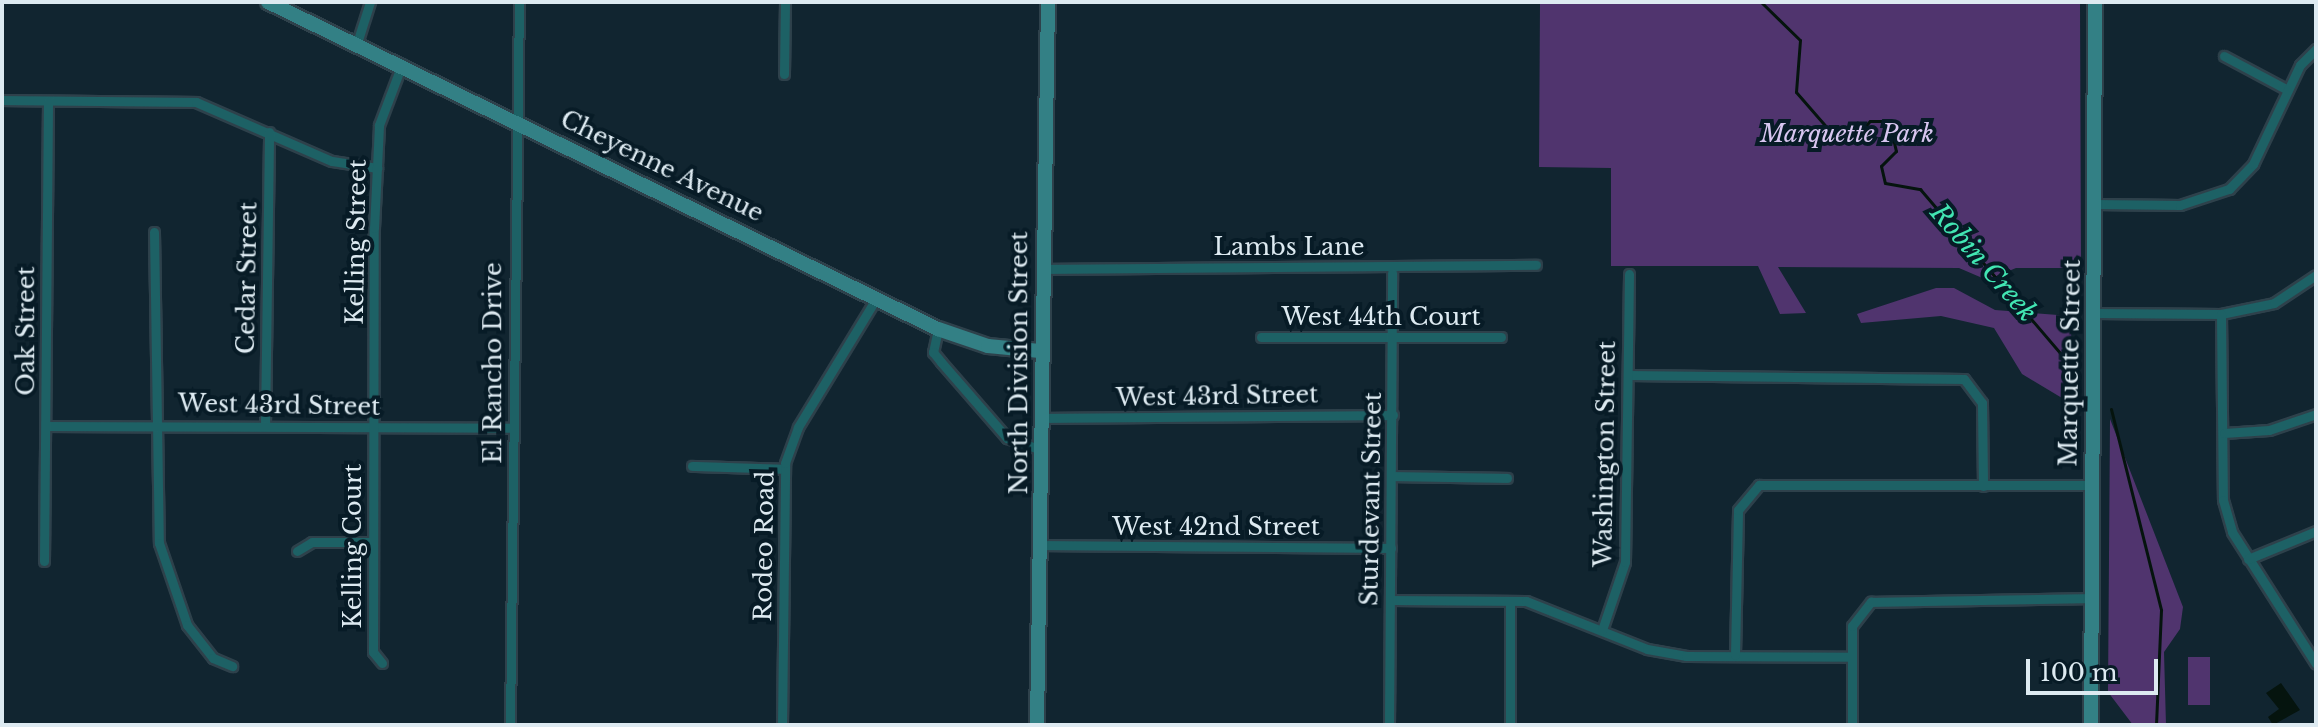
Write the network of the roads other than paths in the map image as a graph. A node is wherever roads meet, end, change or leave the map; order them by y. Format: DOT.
graph roads {
  1 [pos="268,2"];
  2 [pos="370,2"];
  3 [pos="519,2"];
  4 [pos="785,2"];
  5 [pos="1048,2"];
  6 [pos="2095,2"];
  7 [pos="357,43"];
  8 [pos="2316,49"];
  9 [pos="2224,56"];
  10 [pos="402,64"];
  11 [pos="784,74"];
  12 [pos="2288,90"];
  13 [pos="2,100"];
  14 [pos="48,101"];
  15 [pos="517,119"];
  16 [pos="269,132"];
  17 [pos="377,168"];
  18 [pos="2095,204"];
  19 [pos="154,232"];
  20 [pos="1536,265"];
  21 [pos="1042,269"];
  22 [pos="1392,273"];
  23 [pos="1629,274"];
  24 [pos="2316,275"];
  25 [pos="877,297"];
  26 [pos="2094,313"];
  27 [pos="2221,314"];
  28 [pos="938,329"];
  29 [pos="1392,336"];
  30 [pos="1261,337"];
  31 [pos="1501,337"];
  32 [pos="1040,351"];
  33 [pos="1628,375"];
  34 [pos="2316,414"];
  35 [pos="1393,415"];
  36 [pos="1041,418"];
  37 [pos="155,424"];
  38 [pos="265,425"];
  39 [pos="46,426"];
  40 [pos="373,426"];
  41 [pos="512,428"];
  42 [pos="2224,433"];
  43 [pos="1041,450"];
  44 [pos="692,466"];
  45 [pos="785,469"];
  46 [pos="1393,476"];
  47 [pos="1507,478"];
  48 [pos="2090,485"];
  49 [pos="1983,486"];
  50 [pos="2316,531"];
  51 [pos="373,542"];
  52 [pos="1039,545"];
  53 [pos="1391,548"];
  54 [pos="297,551"];
  55 [pos="2248,559"];
  56 [pos="44,561"];
  57 [pos="2091,598"];
  58 [pos="1390,600"];
  59 [pos="1510,601"];
  60 [pos="1602,630"];
  61 [pos="1735,655"];
  62 [pos="1852,657"];
  63 [pos="382,663"];
  64 [pos="2316,664"];
  65 [pos="232,666"];
  66 [pos="510,725"];
  67 [pos="782,725"];
  68 [pos="1037,725"];
  69 [pos="1389,725"];
  70 [pos="1510,725"];
  71 [pos="1852,725"];
  72 [pos="2091,725"];
  1 -- 7 [label="street, Cheyenne Avenue"];
  2 -- 7 [label="street"];
  3 -- 15 [label="street, El Rancho Drive"];
  4 -- 11 [label="street"];
  5 -- 21 [label="street, North Division Street"];
  6 -- 18 [label="street, Marquette Street"];
  7 -- 10 [label="street, Cheyenne Avenue"];
  8 -- 12 [label="street"];
  9 -- 12 [label="street"];
  10 -- 15 [label="street, Cheyenne Avenue"];
  10 -- 17 [label="street, Kelling Street"];
  12 -- 18 [label="street"];
  13 -- 14 [label="street"];
  14 -- 16 [label="street"];
  14 -- 39 [label="street, Oak Street"];
  15 -- 25 [label="street, Cheyenne Avenue"];
  15 -- 41 [label="street, El Rancho Drive"];
  16 -- 17 [label="street"];
  16 -- 38 [label="street, Cedar Street"];
  17 -- 40 [label="street, Kelling Street"];
  18 -- 26 [label="street, Marquette Street"];
  19 -- 37 [label="street"];
  20 -- 21 [label="street, Lambs Lane"];
  21 -- 32 [label="street, North Division Street"];
  22 -- 29 [label="street, Sturdevant Street"];
  23 -- 33 [label="street, Washington Street"];
  24 -- 27 [label="street"];
  25 -- 28 [label="street, Cheyenne Avenue"];
  25 -- 45 [label="street, Rodeo Road"];
  26 -- 27 [label="street"];
  26 -- 48 [label="street, Marquette Street"];
  27 -- 42 [label="street"];
  28 -- 32 [label="street, Cheyenne Avenue"];
  28 -- 43 [label="street"];
  29 -- 30 [label="street, West 44th Court"];
  29 -- 31 [label="street, West 44th Court"];
  29 -- 35 [label="street, Sturdevant Street"];
  32 -- 36 [label="street, North Division Street"];
  33 -- 49 [label="street"];
  33 -- 60 [label="street, Washington Street"];
  34 -- 42 [label="street"];
  35 -- 36 [label="street, West 43rd Street"];
  35 -- 46 [label="street, Sturdevant Street"];
  36 -- 43 [label="street, North Division Street"];
  37 -- 38 [label="street, West 43rd Street"];
  37 -- 39 [label="street, West 43rd Street"];
  37 -- 65 [label="street"];
  38 -- 40 [label="street, West 43rd Street"];
  39 -- 56 [label="street, Oak Street"];
  40 -- 41 [label="street, West 43rd Street"];
  40 -- 51 [label="street, Kelling Court"];
  41 -- 66 [label="street, El Rancho Drive"];
  42 -- 55 [label="street"];
  43 -- 52 [label="street, North Division Street"];
  44 -- 45 [label="street"];
  45 -- 67 [label="street, Rodeo Road"];
  46 -- 47 [label="street"];
  46 -- 53 [label="street, Sturdevant Street"];
  48 -- 49 [label="street"];
  48 -- 57 [label="street, Marquette Street"];
  49 -- 61 [label="street"];
  50 -- 55 [label="street"];
  51 -- 54 [label="street"];
  51 -- 63 [label="street, Kelling Court"];
  52 -- 53 [label="street, West 42nd Street"];
  52 -- 68 [label="street, North Division Street"];
  53 -- 58 [label="street, Sturdevant Street"];
  55 -- 64 [label="street"];
  57 -- 62 [label="street"];
  57 -- 72 [label="street, Marquette Street"];
  58 -- 59 [label="street"];
  58 -- 69 [label="street, Sturdevant Street"];
  59 -- 60 [label="street"];
  59 -- 70 [label="street"];
  60 -- 61 [label="street"];
  61 -- 62 [label="street"];
  62 -- 71 [label="street"];
}
